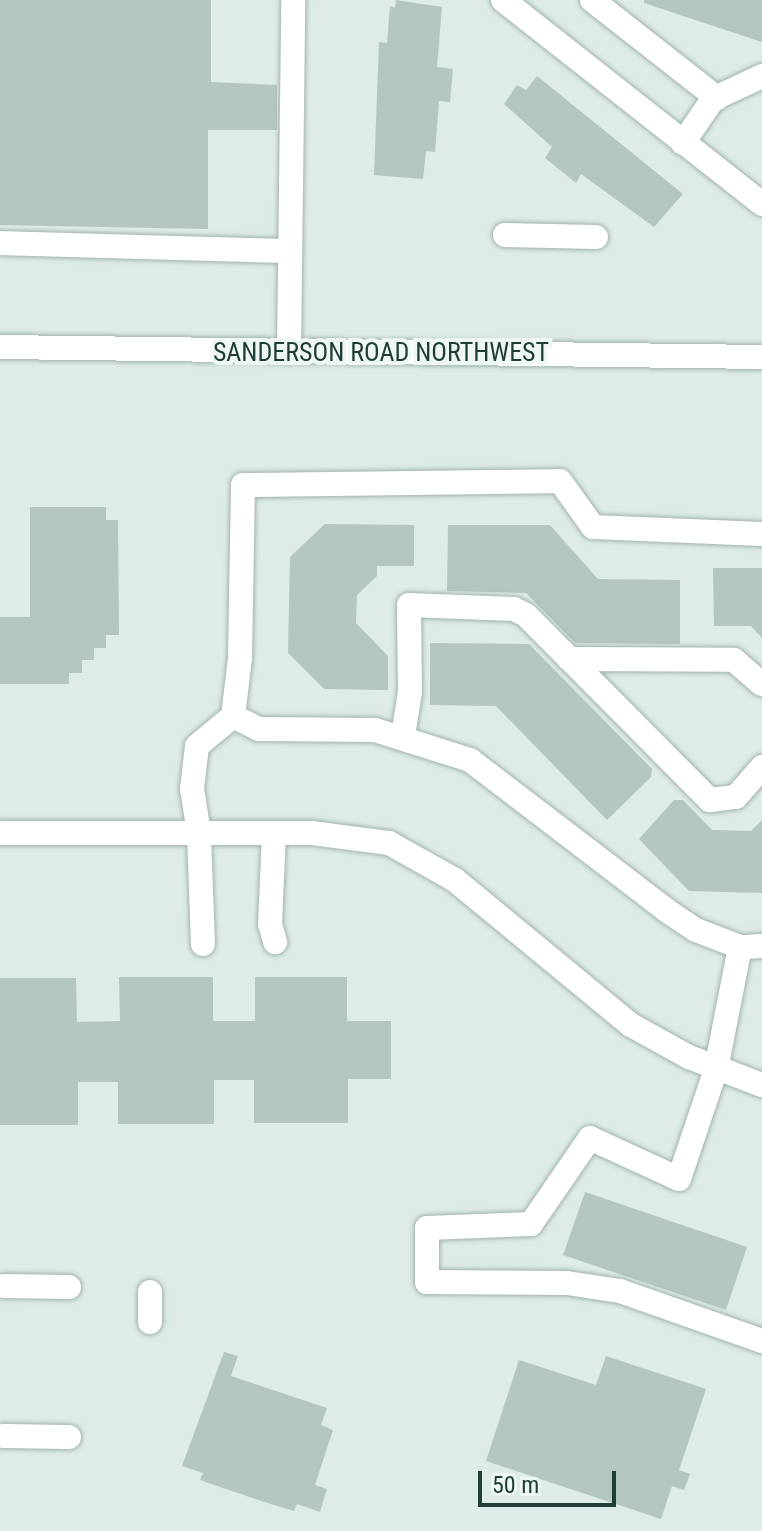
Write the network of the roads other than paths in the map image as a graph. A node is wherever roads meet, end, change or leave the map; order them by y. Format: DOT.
graph roads {
  1 [pos="293,0"];
  2 [pos="503,0"];
  3 [pos="592,0"];
  4 [pos="762,76"];
  5 [pos="717,98"];
  6 [pos="683,143"];
  7 [pos="762,204"];
  8 [pos="505,235"];
  9 [pos="596,237"];
  10 [pos="0,243"];
  11 [pos="290,251"];
  12 [pos="0,347"];
  13 [pos="289,352"];
  14 [pos="762,357"];
  15 [pos="762,534"];
  16 [pos="569,659"];
  17 [pos="762,684"];
  18 [pos="233,716"];
  19 [pos="403,736"];
  20 [pos="762,767"];
  21 [pos="0,833"];
  22 [pos="199,833"];
  23 [pos="274,833"];
  24 [pos="275,942"];
  25 [pos="203,944"];
  26 [pos="751,946"];
  27 [pos="716,1069"];
  28 [pos="762,1085"];
  29 [pos="4,1286"];
  30 [pos="69,1287"];
  31 [pos="150,1292"];
  32 [pos="150,1322"];
  33 [pos="762,1341"];
  34 [pos="3,1436"];
  35 [pos="69,1437"];
  1 -- 11 [label="street"];
  2 -- 6 [label="street"];
  3 -- 5 [label="street"];
  4 -- 5 [label="street"];
  5 -- 6 [label="street"];
  6 -- 7 [label="street"];
  8 -- 9 [label="street"];
  10 -- 11 [label="street"];
  11 -- 13 [label="street"];
  12 -- 13 [label="street, SANDERSON ROAD NORTHWEST"];
  13 -- 14 [label="street, SANDERSON ROAD NORTHWEST"];
  15 -- 18 [label="street"];
  16 -- 17 [label="street"];
  16 -- 19 [label="street"];
  16 -- 20 [label="street"];
  18 -- 19 [label="street"];
  18 -- 22 [label="street"];
  19 -- 26 [label="street"];
  21 -- 22 [label="street"];
  22 -- 23 [label="street"];
  22 -- 25 [label="street"];
  23 -- 24 [label="street"];
  23 -- 27 [label="street"];
  26 -- 27 [label="street"];
  27 -- 28 [label="street"];
  27 -- 33 [label="street"];
  29 -- 30 [label="street"];
  31 -- 32 [label="street"];
  34 -- 35 [label="street"];
}
